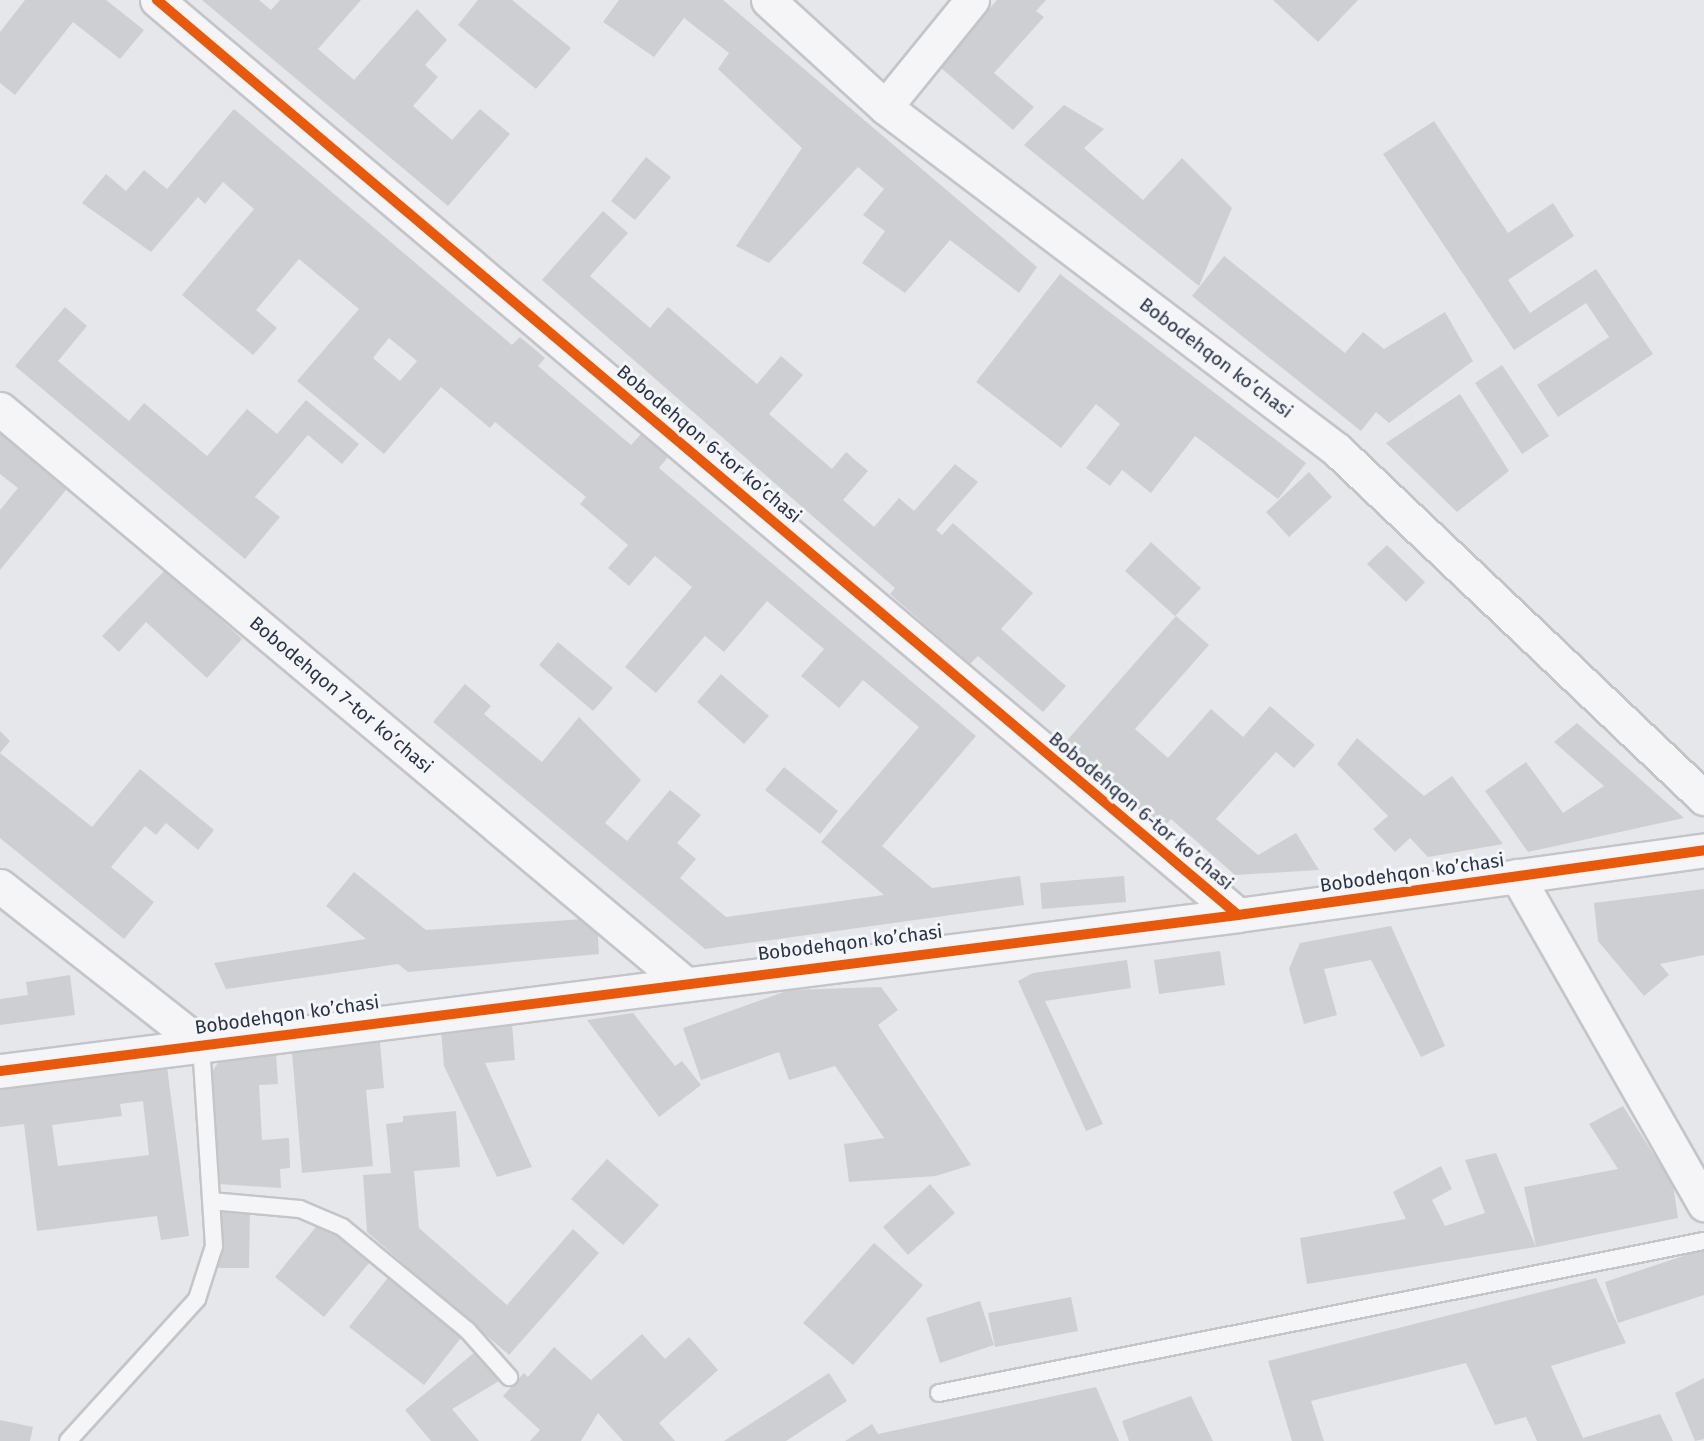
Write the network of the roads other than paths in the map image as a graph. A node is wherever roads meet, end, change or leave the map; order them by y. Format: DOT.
graph roads {
  1 [pos="158,0"];
  2 [pos="768,0"];
  3 [pos="972,0"];
  4 [pos="885,107"];
  5 [pos="0,409"];
  6 [pos="1704,798"];
  7 [pos="1704,850"];
  8 [pos="1517,876"];
  9 [pos="0,886"];
  10 [pos="1238,915"];
  11 [pos="682,981"];
  12 [pos="201,1044"];
  13 [pos="0,1071"];
  14 [pos="211,1201"];
  15 [pos="1704,1204"];
  16 [pos="1704,1241"];
  17 [pos="509,1377"];
  18 [pos="939,1393"];
  19 [pos="68,1441"];
  1 -- 10 [label="street, Bobodehqon 6-tor koʼchasi"];
  2 -- 4 [label="street, Bobodehqon koʼchasi"];
  3 -- 4 [label="street"];
  4 -- 6 [label="street, Bobodehqon koʼchasi"];
  5 -- 11 [label="street, Bobodehqon 7-tor koʼchasi"];
  7 -- 8 [label="street, Bobodehqon koʼchasi"];
  8 -- 10 [label="street, Bobodehqon koʼchasi"];
  8 -- 15 [label="street"];
  9 -- 12 [label="street"];
  10 -- 11 [label="street, Bobodehqon koʼchasi"];
  11 -- 12 [label="street, Bobodehqon koʼchasi"];
  12 -- 13 [label="street, Bobodehqon koʼchasi"];
  12 -- 14 [label="lane"];
  14 -- 17 [label="lane"];
  14 -- 19 [label="lane"];
  16 -- 18 [label="lane"];
}
